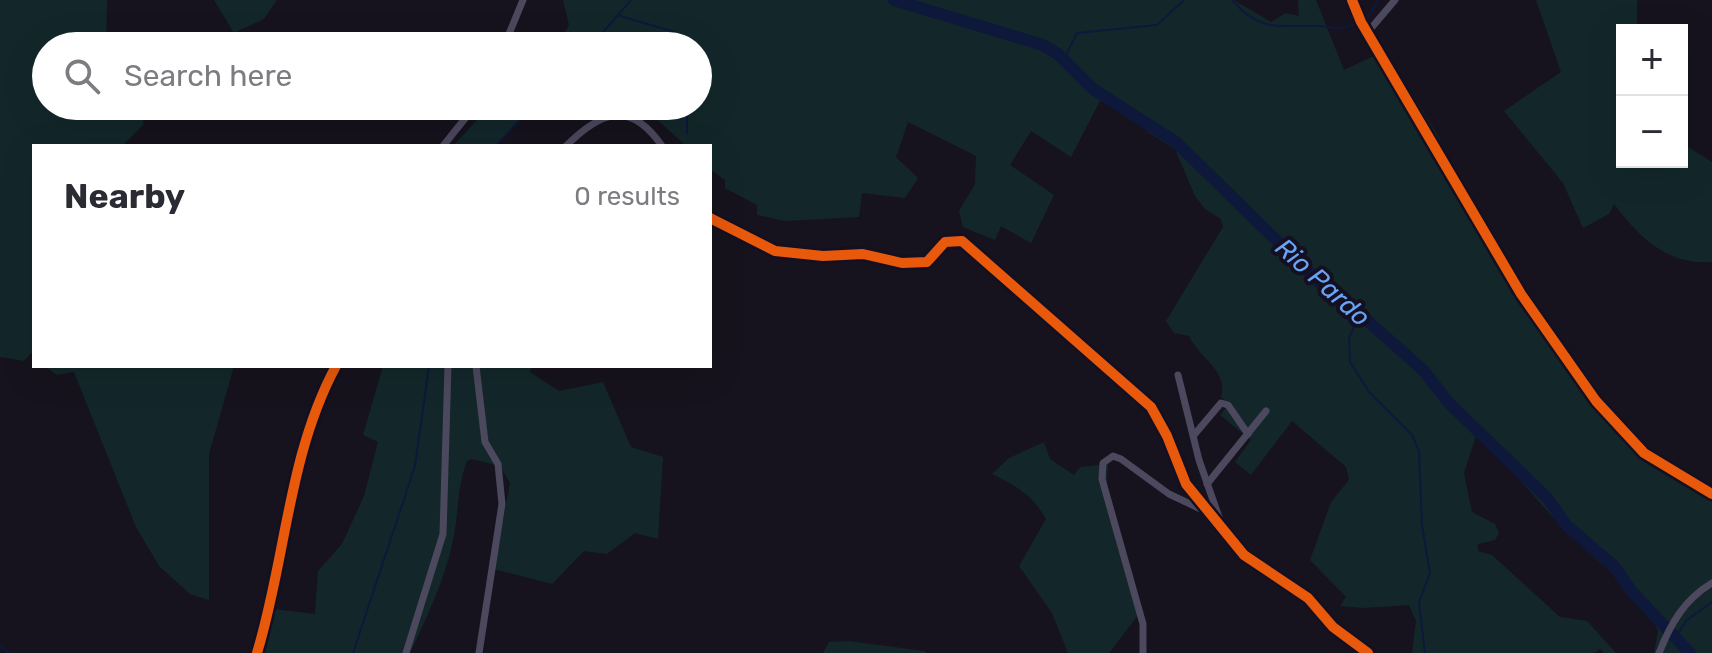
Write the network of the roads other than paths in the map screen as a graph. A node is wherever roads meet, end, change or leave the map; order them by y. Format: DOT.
graph roads {
  1 [pos="523,0"];
  2 [pos="1352,0"];
  3 [pos="1395,0"];
  4 [pos="510,32"];
  5 [pos="1367,33"];
  6 [pos="464,120"];
  7 [pos="598,120"];
  8 [pos="634,120"];
  9 [pos="445,144"];
  10 [pos="568,144"];
  11 [pos="660,144"];
  12 [pos="712,219"];
  13 [pos="335,368"];
  14 [pos="448,368"];
  15 [pos="476,368"];
  16 [pos="1178,375"];
  17 [pos="1266,411"];
  18 [pos="1248,434"];
  19 [pos="1194,435"];
  20 [pos="1207,484"];
  21 [pos="1712,494"];
  22 [pos="1209,512"];
  23 [pos="1223,525"];
  24 [pos="1712,583"];
  25 [pos="257,653"];
  26 [pos="406,653"];
  27 [pos="479,653"];
  28 [pos="1143,653"];
  29 [pos="1368,653"];
  30 [pos="1659,653"];
  1 -- 4 [label="street"];
  2 -- 5 [label="street"];
  3 -- 5 [label="street"];
  5 -- 21 [label="street"];
  6 -- 9 [label="street"];
  7 -- 10 [label="street"];
  8 -- 11 [label="street"];
  12 -- 22 [label="street"];
  13 -- 25 [label="street"];
  14 -- 26 [label="street"];
  15 -- 27 [label="street"];
  16 -- 19 [label="street"];
  17 -- 18 [label="street"];
  18 -- 19 [label="street"];
  18 -- 20 [label="street"];
  19 -- 20 [label="street"];
  20 -- 23 [label="street"];
  22 -- 23 [label="street"];
  22 -- 28 [label="street"];
  23 -- 29 [label="street"];
  24 -- 30 [label="street"];
}
